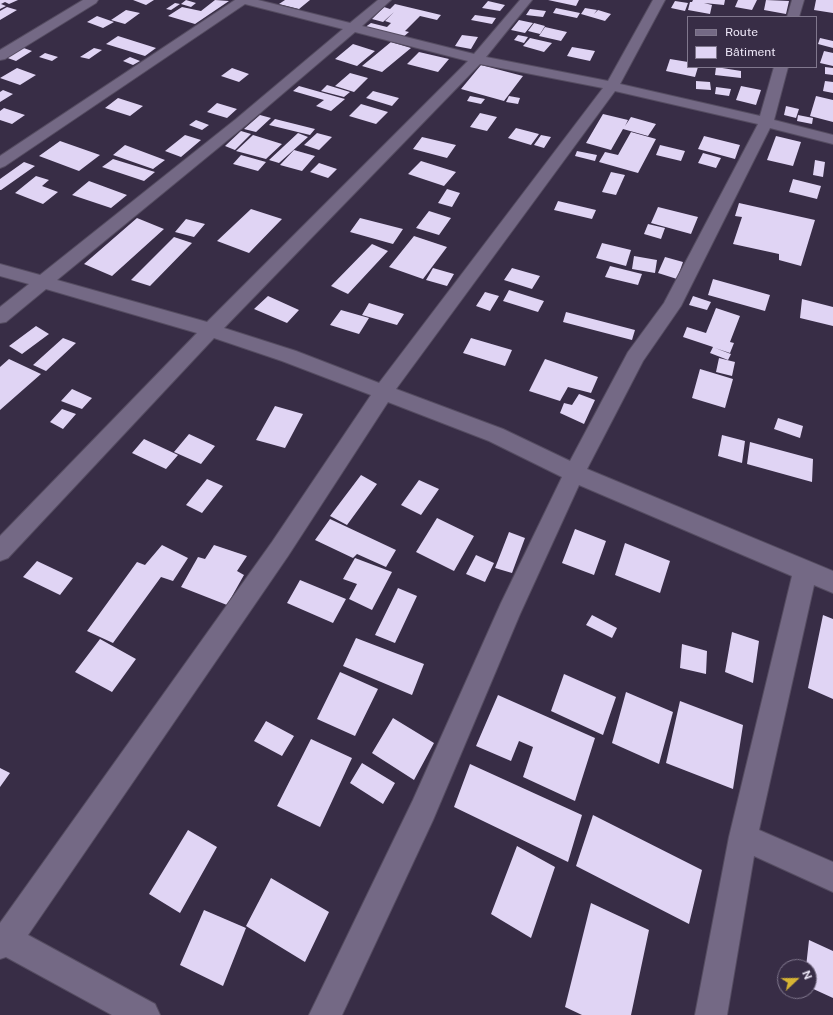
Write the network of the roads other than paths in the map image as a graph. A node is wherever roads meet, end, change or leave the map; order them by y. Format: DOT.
graph roads {
  1 [pos="92,0"];
  2 [pos="243,0"];
  3 [pos="385,0"];
  4 [pos="526,0"];
  5 [pos="659,0"];
  6 [pos="798,0"];
  7 [pos="793,16"];
  8 [pos="353,28"];
  9 [pos="0,56"];
  10 [pos="478,59"];
  11 [pos="781,68"];
  12 [pos="612,86"];
  13 [pos="766,122"];
  14 [pos="833,140"];
  15 [pos="0,163"];
  16 [pos="0,270"];
  17 [pos="43,281"];
  18 [pos="0,317"];
  19 [pos="211,330"];
  20 [pos="384,391"];
  21 [pos="574,473"];
  22 [pos="0,551"];
  23 [pos="805,571"];
  24 [pos="833,582"];
  25 [pos="743,837"];
  26 [pos="833,876"];
  27 [pos="3,942"];
  28 [pos="144,1015"];
  29 [pos="325,1015"];
  30 [pos="711,1015"];
  1 -- 9 [label="street"];
  2 -- 8 [label="street"];
  2 -- 15 [label="street"];
  3 -- 8 [label="street"];
  4 -- 10 [label="street"];
  5 -- 12 [label="street"];
  6 -- 7 [label="street"];
  8 -- 10 [label="street"];
  8 -- 17 [label="street"];
  10 -- 12 [label="street"];
  10 -- 19 [label="street"];
  11 -- 13 [label="street"];
  12 -- 13 [label="street"];
  12 -- 20 [label="street"];
  13 -- 14 [label="street"];
  13 -- 21 [label="street"];
  16 -- 17 [label="street"];
  17 -- 18 [label="street"];
  17 -- 19 [label="street"];
  19 -- 20 [label="street"];
  19 -- 22 [label="street"];
  20 -- 21 [label="street"];
  20 -- 27 [label="street"];
  21 -- 23 [label="street"];
  21 -- 29 [label="street"];
  23 -- 24 [label="street"];
  23 -- 25 [label="street"];
  25 -- 26 [label="street"];
  25 -- 30 [label="street"];
  27 -- 28 [label="street"];
}
